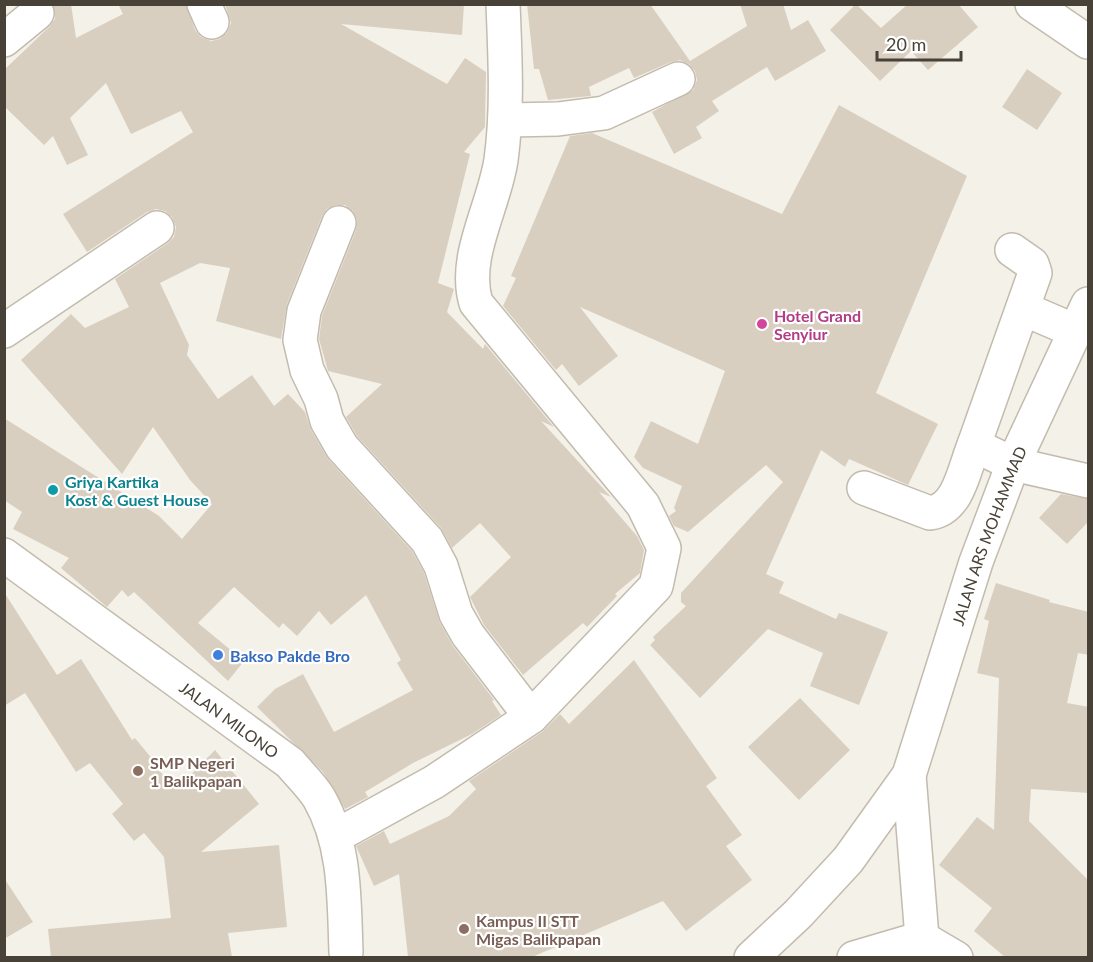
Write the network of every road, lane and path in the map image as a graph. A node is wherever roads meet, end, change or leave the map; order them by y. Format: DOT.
graph roads {
  1 [pos="503,4"];
  2 [pos="1032,4"];
  3 [pos="36,13"];
  4 [pos="4,40"];
  5 [pos="1089,42"];
  6 [pos="678,79"];
  7 [pos="505,120"];
  8 [pos="339,223"];
  9 [pos="158,228"];
  10 [pos="1012,250"];
  11 [pos="1024,309"];
  12 [pos="1082,317"];
  13 [pos="4,332"];
  14 [pos="974,445"];
  15 [pos="1013,464"];
  16 [pos="1089,481"];
  17 [pos="864,488"];
  18 [pos="4,555"];
  19 [pos="531,717"];
  20 [pos="909,776"];
  21 [pos="336,836"];
  22 [pos="922,938"];
  23 [pos="346,956"];
  24 [pos="751,957"];
  25 [pos="854,957"];
  26 [pos="956,957"];
  1 -- 7 [label="street"];
  2 -- 5 [label="street"];
  3 -- 4 [label="street"];
  6 -- 7 [label="street"];
  7 -- 19 [label="street"];
  8 -- 19 [label="street"];
  9 -- 13 [label="street"];
  10 -- 11 [label="street"];
  11 -- 12 [label="street"];
  11 -- 14 [label="street"];
  12 -- 15 [label="street, JALAN ARS MOHAMMAD"];
  14 -- 15 [label="street"];
  14 -- 17 [label="street"];
  15 -- 16 [label="street"];
  15 -- 20 [label="street, JALAN ARS MOHAMMAD"];
  18 -- 21 [label="street, JALAN MILONO"];
  19 -- 21 [label="street"];
  20 -- 22 [label="street, JALAN ARS MOHAMMAD"];
  20 -- 24 [label="street, JALAN ARS MOHAMMAD"];
  21 -- 23 [label="street, JALAN MILONO"];
  22 -- 25 [label="street"];
  22 -- 26 [label="street"];
}
